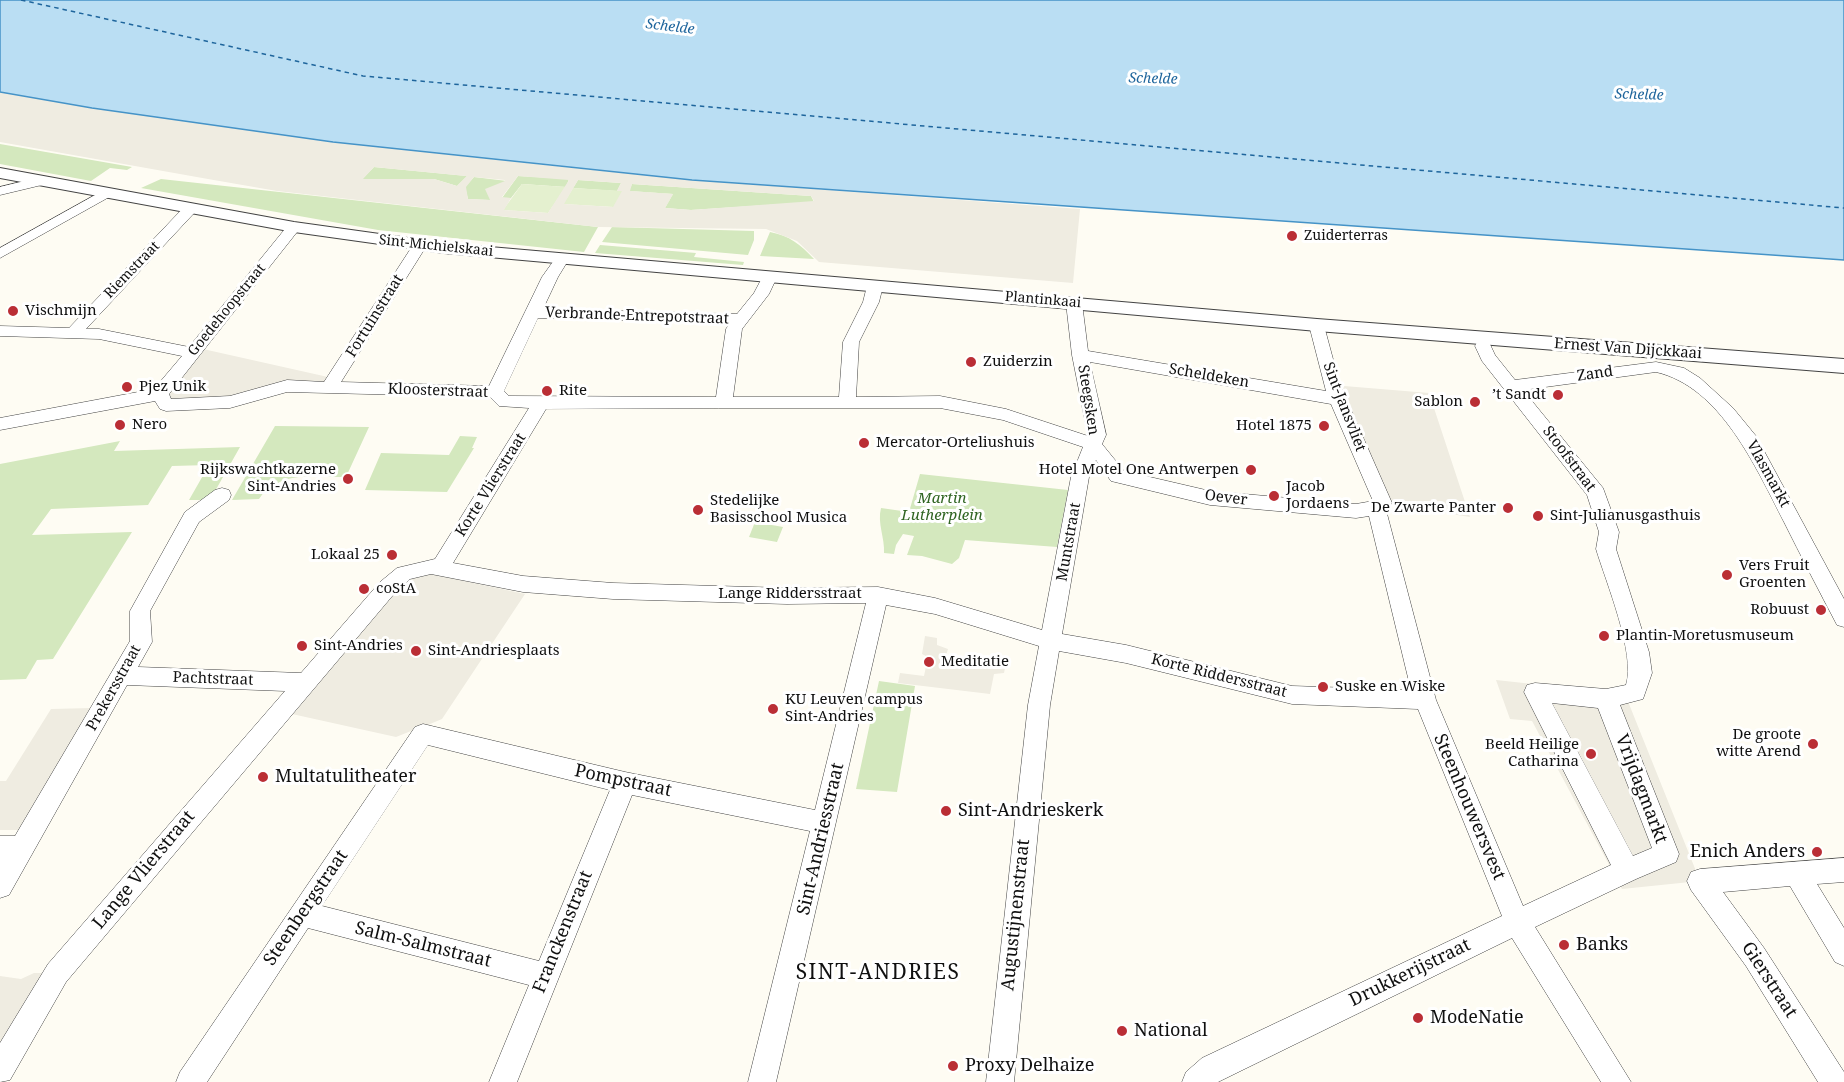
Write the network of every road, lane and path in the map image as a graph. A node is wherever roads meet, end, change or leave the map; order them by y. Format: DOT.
graph roads {
  1 [pos="0,173"];
  2 [pos="41,181"];
  3 [pos="0,191"];
  4 [pos="106,194"];
  5 [pos="191,208"];
  6 [pos="294,227"];
  7 [pos="420,245"];
  8 [pos="0,254"];
  9 [pos="562,259"];
  10 [pos="769,277"];
  11 [pos="875,286"];
  12 [pos="1074,303"];
  13 [pos="533,313"];
  14 [pos="741,320"];
  15 [pos="1317,325"];
  16 [pos="0,332"];
  17 [pos="73,333"];
  18 [pos="1484,346"];
  19 [pos="193,353"];
  20 [pos="1080,355"];
  21 [pos="1681,363"];
  22 [pos="1844,366"];
  23 [pos="1512,386"];
  24 [pos="329,387"];
  25 [pos="495,392"];
  26 [pos="160,394"];
  27 [pos="1338,399"];
  28 [pos="541,403"];
  29 [pos="847,403"];
  30 [pos="724,404"];
  31 [pos="0,424"];
  32 [pos="1093,444"];
  33 [pos="222,495"];
  34 [pos="1376,508"];
  35 [pos="440,567"];
  36 [pos="878,595"];
  37 [pos="1844,619"];
  38 [pos="1051,641"];
  39 [pos="122,676"];
  40 [pos="304,682"];
  41 [pos="1606,699"];
  42 [pos="1425,700"];
  43 [pos="423,734"];
  44 [pos="625,783"];
  45 [pos="825,823"];
  46 [pos="11,848"];
  47 [pos="1627,870"];
  48 [pos="1844,870"];
  49 [pos="1797,874"];
  50 [pos="0,886"];
  51 [pos="302,914"];
  52 [pos="1516,922"];
  53 [pos="1844,953"];
  54 [pos="544,976"];
  55 [pos="0,1070"];
  56 [pos="190,1082"];
  57 [pos="503,1082"];
  58 [pos="762,1082"];
  59 [pos="1000,1082"];
  60 [pos="1196,1082"];
  61 [pos="1617,1082"];
  62 [pos="1834,1082"];
  1 -- 2 [label="street, Sint-Michielskaai"];
  2 -- 3 [label="street"];
  2 -- 4 [label="street, Sint-Michielskaai"];
  4 -- 5 [label="street, Sint-Michielskaai"];
  4 -- 8 [label="street"];
  5 -- 6 [label="street, Sint-Michielskaai"];
  5 -- 17 [label="street, Riemstraat"];
  6 -- 7 [label="street, Sint-Michielskaai"];
  6 -- 19 [label="street, Goedehoopstraat"];
  7 -- 9 [label="street, Sint-Michielskaai"];
  7 -- 24 [label="street, Fortuinstraat"];
  9 -- 10 [label="street, Sint-Michielskaai"];
  9 -- 13 [label="street"];
  10 -- 11 [label="street, Plantinkaai"];
  10 -- 14 [label="street"];
  11 -- 12 [label="street, Plantinkaai"];
  11 -- 29 [label="street"];
  12 -- 15 [label="street, Plantinkaai"];
  12 -- 20 [label="street, Steegsken"];
  13 -- 14 [label="street, Verbrande-Entrepotstraat"];
  13 -- 25 [label="street"];
  14 -- 30 [label="street"];
  15 -- 21 [label="street, Ernest Van Dijckkaai"];
  15 -- 27 [label="street, Sint-Jansvliet"];
  16 -- 17 [label="street"];
  17 -- 19 [label="street"];
  18 -- 23 [label="street, Stoofstraat"];
  19 -- 26 [label="street, Goedehoopstraat"];
  20 -- 27 [label="street, Scheldeken"];
  20 -- 32 [label="street, Steegsken"];
  21 -- 22 [label="street, Ernest Van Dijckkaai"];
  21 -- 23 [label="street, Zand"];
  21 -- 37 [label="street, Vlasmarkt"];
  23 -- 41 [label="street, Stoofstraat"];
  24 -- 25 [label="street, Kloosterstraat"];
  24 -- 26 [label="street, Kloosterstraat"];
  25 -- 28 [label="street, Kloosterstraat"];
  26 -- 31 [label="street"];
  27 -- 34 [label="street, Sint-Jansvliet"];
  28 -- 30 [label="street, Kloosterstraat"];
  28 -- 35 [label="street, Korte Vlierstraat"];
  29 -- 30 [label="street, Kloosterstraat"];
  29 -- 32 [label="street, Kloosterstraat"];
  32 -- 34 [label="street, Oever"];
  32 -- 38 [label="street, Muntstraat"];
  33 -- 39 [label="street, Prekersstraat"];
  34 -- 42 [label="street, Steenhouwersvest"];
  35 -- 36 [label="street, Lange Riddersstraat"];
  35 -- 40 [label="street"];
  36 -- 38 [label="street, Lange Riddersstraat"];
  36 -- 45 [label="street, Sint-Andriesstraat"];
  38 -- 42 [label="street, Korte Riddersstraat"];
  38 -- 59 [label="street, Augustijnenstraat"];
  39 -- 40 [label="street, Pachtstraat"];
  39 -- 46 [label="street, Prekersstraat"];
  40 -- 55 [label="street, Lange Vlierstraat"];
  41 -- 47 [label="street, Vrijdagmarkt"];
  41 -- 47 [label="street"];
  42 -- 52 [label="street, Steenhouwersvest"];
  43 -- 44 [label="street, Pompstraat"];
  43 -- 51 [label="street, Steenbergstraat"];
  44 -- 45 [label="street, Pompstraat"];
  44 -- 54 [label="street, Franckenstraat"];
  45 -- 58 [label="street, Sint-Andriesstraat"];
  46 -- 50 [label="street, Prekersstraat"];
  47 -- 52 [label="street, Drukkerijstraat"];
  48 -- 49 [label="street"];
  49 -- 53 [label="street"];
  49 -- 62 [label="street, Gierstraat"];
  51 -- 54 [label="street, Salm-Salmstraat"];
  51 -- 56 [label="street, Steenbergstraat"];
  52 -- 60 [label="street, Drukkerijstraat"];
  52 -- 61 [label="street, Steenhouwersvest"];
  54 -- 57 [label="street, Franckenstraat"];
}
